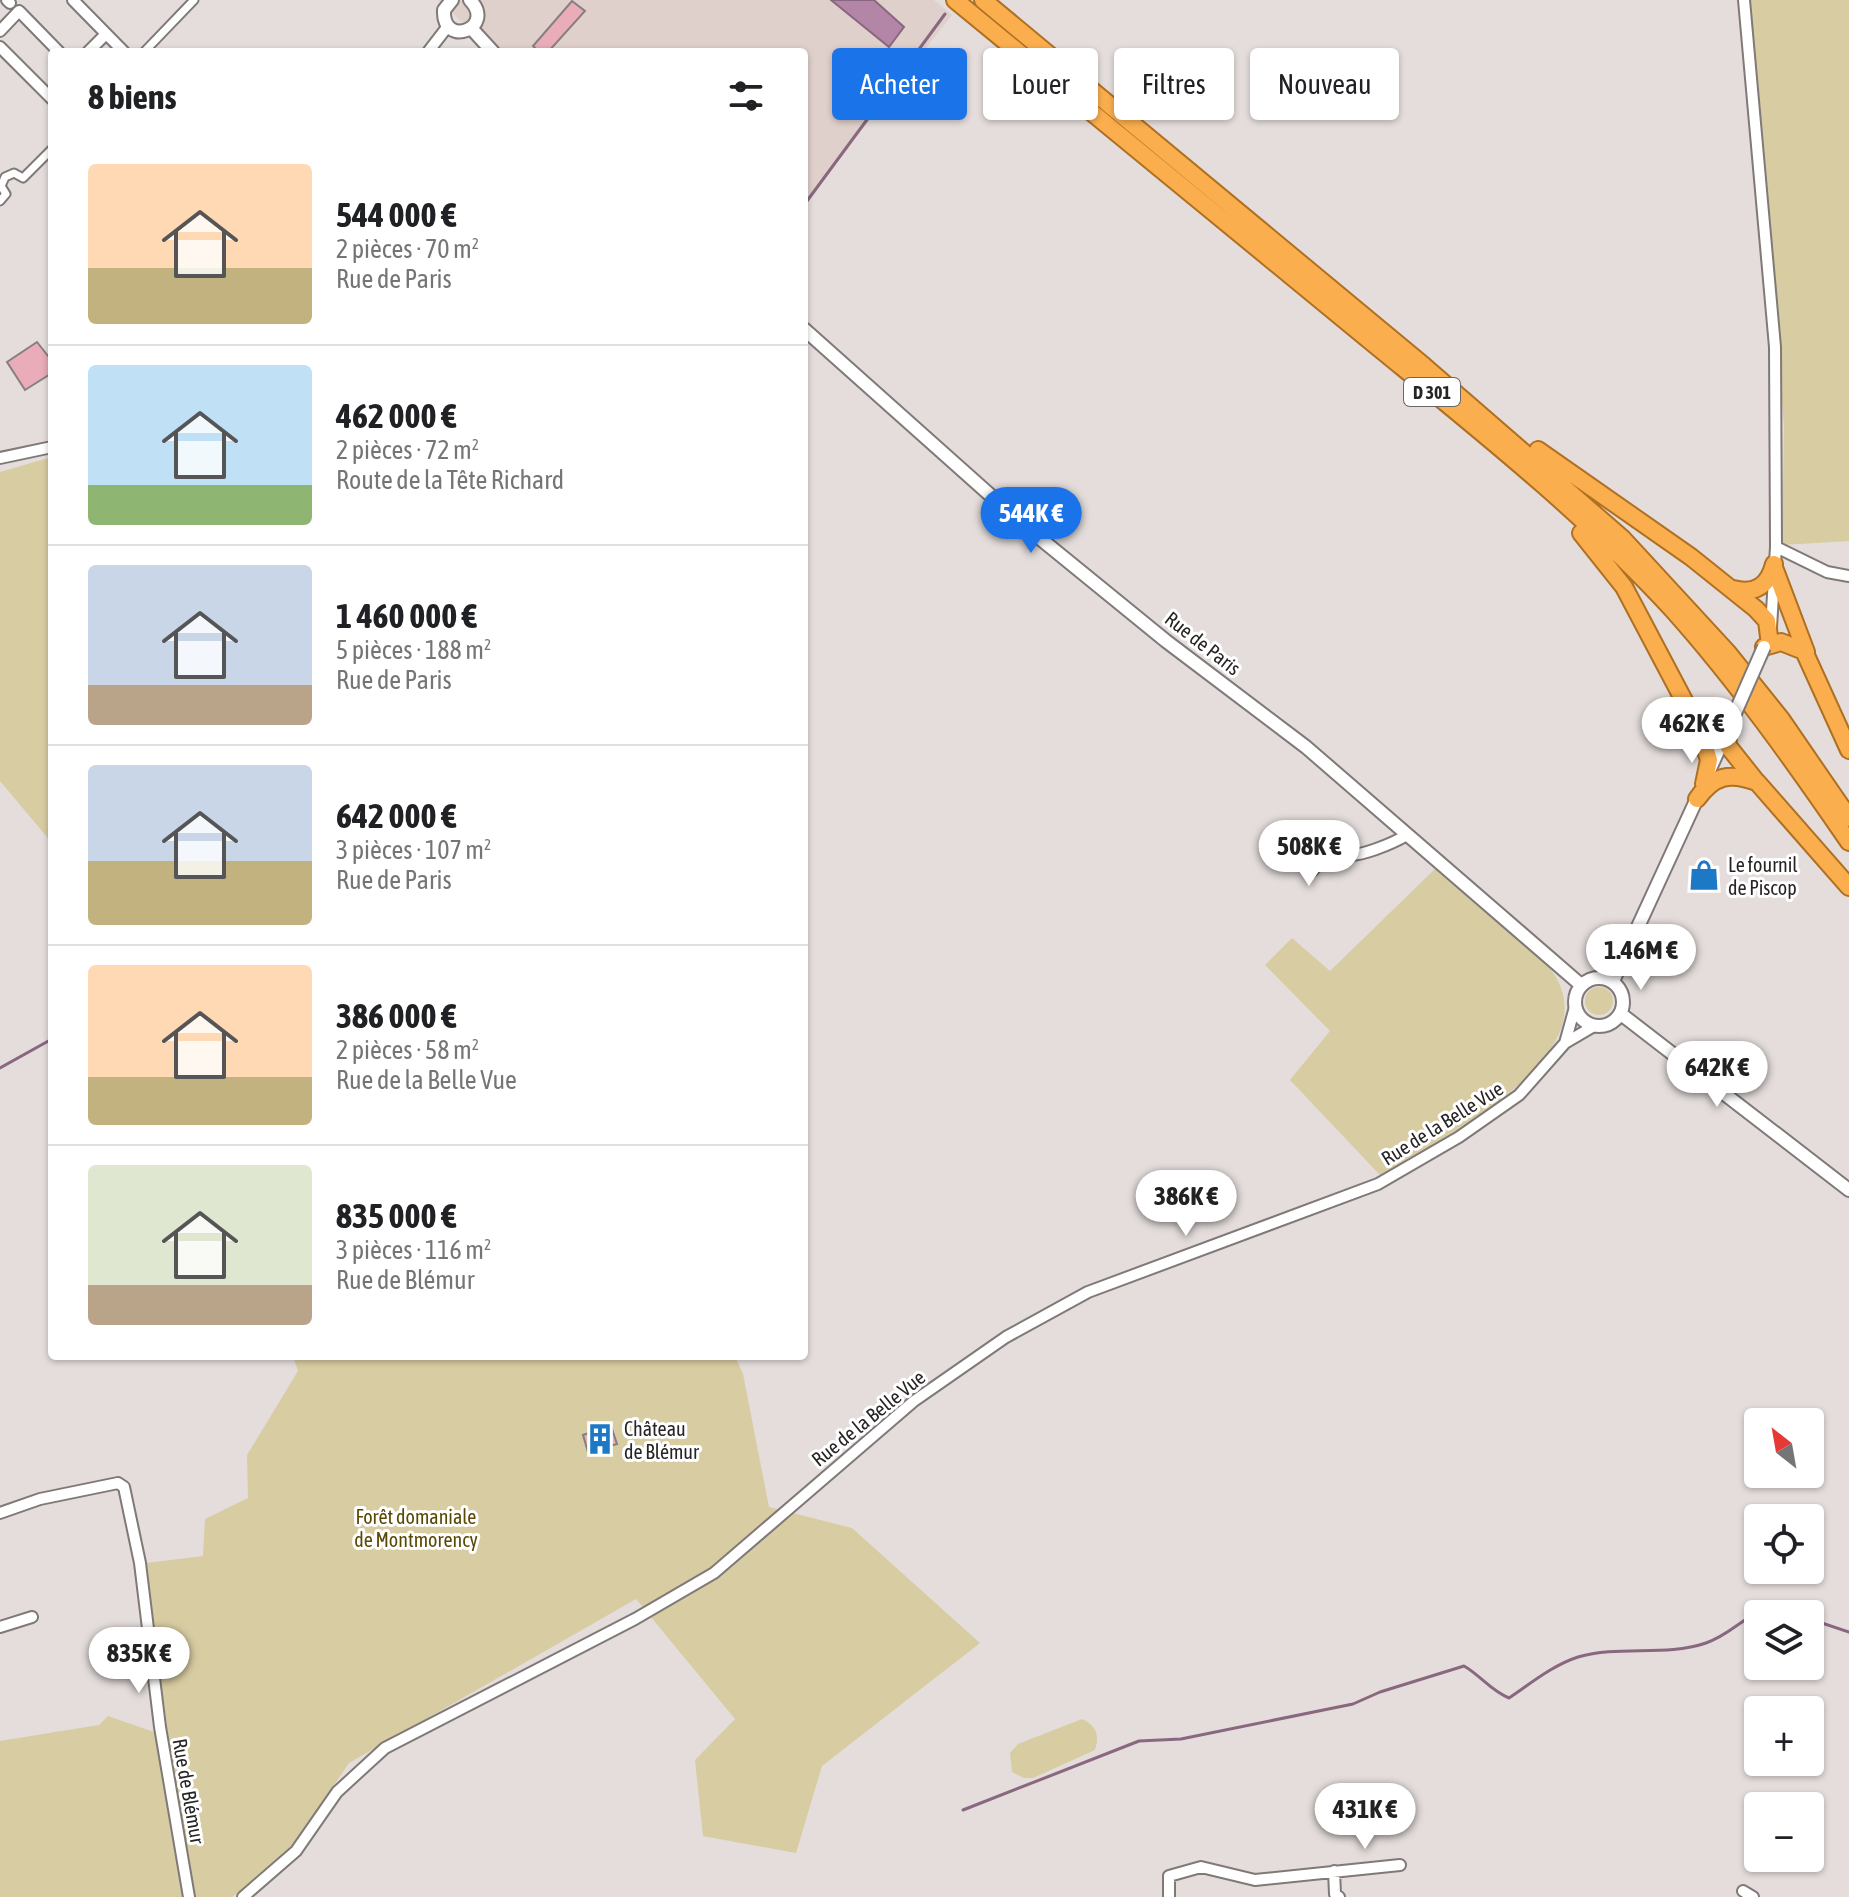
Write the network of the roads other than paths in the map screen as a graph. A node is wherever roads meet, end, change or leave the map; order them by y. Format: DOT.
graph roads {
  1 [pos="73,0"];
  2 [pos="194,0"];
  3 [pos="470,0"];
  4 [pos="955,0"];
  5 [pos="983,0"];
  6 [pos="1744,0"];
  7 [pos="446,2"];
  8 [pos="448,26"];
  9 [pos="471,28"];
  10 [pos="0,31"];
  11 [pos="106,34"];
  12 [pos="0,47"];
  13 [pos="55,48"];
  14 [pos="92,48"];
  15 [pos="120,48"];
  16 [pos="148,48"];
  17 [pos="433,48"];
  18 [pos="489,48"];
  19 [pos="48,95"];
  20 [pos="48,153"];
  21 [pos="2,174"];
  22 [pos="0,201"];
  23 [pos="808,333"];
  24 [pos="1438,378"];
  25 [pos="1491,440"];
  26 [pos="48,448"];
  27 [pos="0,460"];
  28 [pos="1775,560"];
  29 [pos="1849,576"];
  30 [pos="1723,583"];
  31 [pos="1767,642"];
  32 [pos="1810,661"];
  33 [pos="1691,714"];
  34 [pos="1731,722"];
  35 [pos="1849,750"];
  36 [pos="1757,782"];
  37 [pos="1700,792"];
  38 [pos="1849,818"];
  39 [pos="1407,835"];
  40 [pos="1849,842"];
  41 [pos="1284,844"];
  42 [pos="1849,887"];
  43 [pos="1613,981"];
  44 [pos="1581,985"];
  45 [pos="1575,1007"];
  46 [pos="1621,1014"];
  47 [pos="1594,1026"];
  48 [pos="1565,1043"];
  49 [pos="1849,1190"];
  50 [pos="0,1513"];
  51 [pos="32,1617"];
  52 [pos="0,1627"];
  53 [pos="1400,1865"];
  54 [pos="1334,1871"];
  55 [pos="1743,1891"];
  56 [pos="189,1897"];
  57 [pos="243,1897"];
  58 [pos="1169,1897"];
  59 [pos="1339,1897"];
  60 [pos="1753,1897"];
  1 -- 11 [label="street"];
  2 -- 16 [label="street"];
  3 -- 9 [label="street"];
  4 -- 25 [label="highway, D 301"];
  5 -- 24 [label="highway, D 301"];
  6 -- 28 [label="street"];
  7 -- 8 [label="street"];
  8 -- 9 [label="street"];
  8 -- 17 [label="street"];
  9 -- 18 [label="street"];
  10 -- 13 [label="street"];
  11 -- 14 [label="street"];
  11 -- 15 [label="street"];
  12 -- 19 [label="street"];
  20 -- 21 [label="street"];
  21 -- 22 [label="street"];
  23 -- 39 [label="street, Rue de Paris"];
  24 -- 30 [label="highway"];
  24 -- 38 [label="highway, D 301"];
  25 -- 33 [label="highway"];
  25 -- 40 [label="highway, D 301"];
  26 -- 27 [label="street"];
  28 -- 29 [label="street"];
  28 -- 30 [label="highway"];
  28 -- 31 [label="street"];
  28 -- 32 [label="highway"];
  30 -- 31 [label="highway"];
  31 -- 32 [label="highway"];
  31 -- 34 [label="street, bridge"];
  32 -- 35 [label="highway"];
  33 -- 34 [label="highway"];
  33 -- 37 [label="highway"];
  34 -- 36 [label="highway"];
  34 -- 37 [label="street"];
  36 -- 37 [label="highway"];
  36 -- 42 [label="highway"];
  37 -- 43 [label="street"];
  39 -- 41 [label="street"];
  39 -- 44 [label="street, Rue de Paris"];
  43 -- 44 [label="street"];
  43 -- 46 [label="street"];
  44 -- 45 [label="street"];
  45 -- 47 [label="street"];
  45 -- 48 [label="street, Rue de la Belle Vue"];
  46 -- 47 [label="street"];
  46 -- 49 [label="street"];
  47 -- 48 [label="street, Rue de la Belle Vue"];
  48 -- 57 [label="street, Rue de la Belle Vue"];
  50 -- 56 [label="street, Rue de Blémur"];
  51 -- 52 [label="street"];
  53 -- 54 [label="street"];
  54 -- 58 [label="street"];
  54 -- 59 [label="street"];
  55 -- 60 [label="street"];
}
